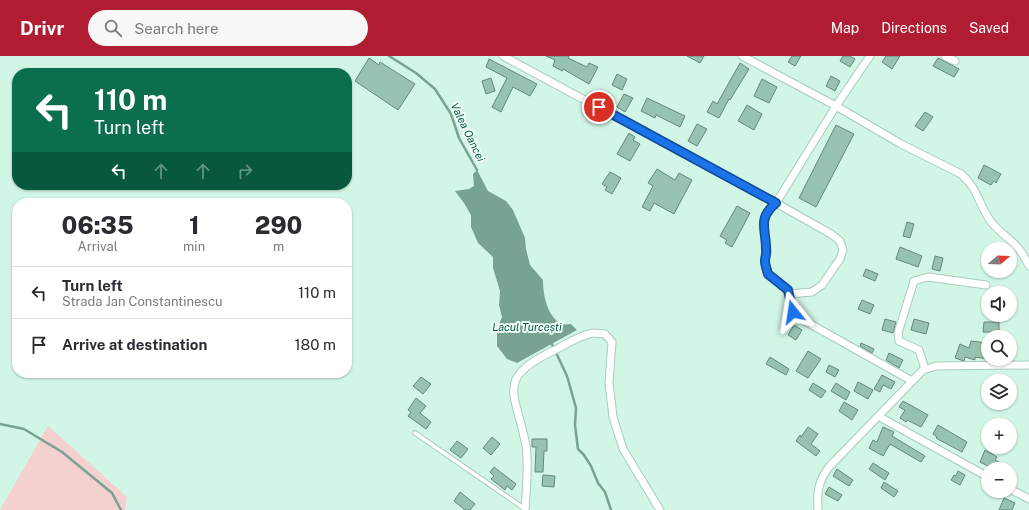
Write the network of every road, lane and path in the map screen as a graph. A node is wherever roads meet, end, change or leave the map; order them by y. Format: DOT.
graph roads {
  1 [pos="503,56"];
  2 [pos="742,56"];
  3 [pos="870,56"];
  4 [pos="945,56"];
  5 [pos="955,61"];
  6 [pos="836,106"];
  7 [pos="776,203"];
  8 [pos="1029,266"];
  9 [pos="986,286"];
  10 [pos="788,294"];
  11 [pos="1029,365"];
  12 [pos="925,369"];
  13 [pos="912,381"];
  14 [pos="878,416"];
  15 [pos="414,433"];
  16 [pos="981,473"];
  17 [pos="1017,493"];
  18 [pos="1029,499"];
  19 [pos="525,509"];
  20 [pos="660,510"];
  21 [pos="818,510"];
  1 -- 7 [label="street"];
  2 -- 6 [label="street"];
  3 -- 6 [label="street"];
  4 -- 5 [label="street"];
  6 -- 7 [label="street"];
  6 -- 8 [label="street"];
  7 -- 10 [label="street"];
  7 -- 10 [label="street"];
  9 -- 12 [label="street"];
  10 -- 13 [label="street"];
  11 -- 12 [label="street"];
  12 -- 13 [label="street"];
  13 -- 14 [label="street"];
  14 -- 16 [label="street"];
  14 -- 21 [label="street"];
  15 -- 19 [label="lane"];
  17 -- 18 [label="street"];
  19 -- 20 [label="street"];
}
